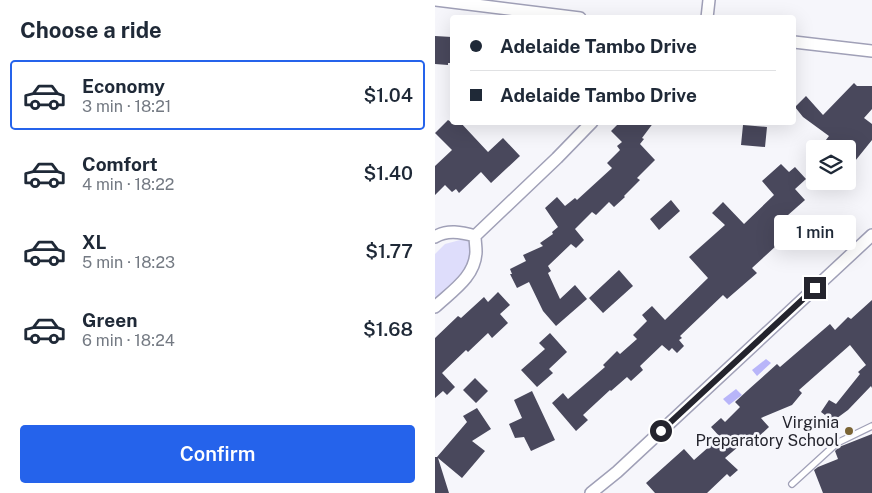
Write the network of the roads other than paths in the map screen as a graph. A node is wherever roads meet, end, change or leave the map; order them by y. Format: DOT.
graph roads {
  1 [pos="435,0"];
  2 [pos="709,0"];
  3 [pos="556,15"];
  4 [pos="707,15"];
  5 [pos="796,42"];
  6 [pos="872,51"];
  7 [pos="589,125"];
  8 [pos="872,235"];
  9 [pos="475,236"];
  10 [pos="435,237"];
  11 [pos="435,307"];
  12 [pos="872,426"];
  13 [pos="793,484"];
  14 [pos="591,493"];
  1 -- 3 [label="street"];
  2 -- 4 [label="street"];
  5 -- 6 [label="street"];
  7 -- 9 [label="street"];
  8 -- 14 [label="street"];
  9 -- 10 [label="street"];
  9 -- 11 [label="street"];
  12 -- 13 [label="lane"];
}
